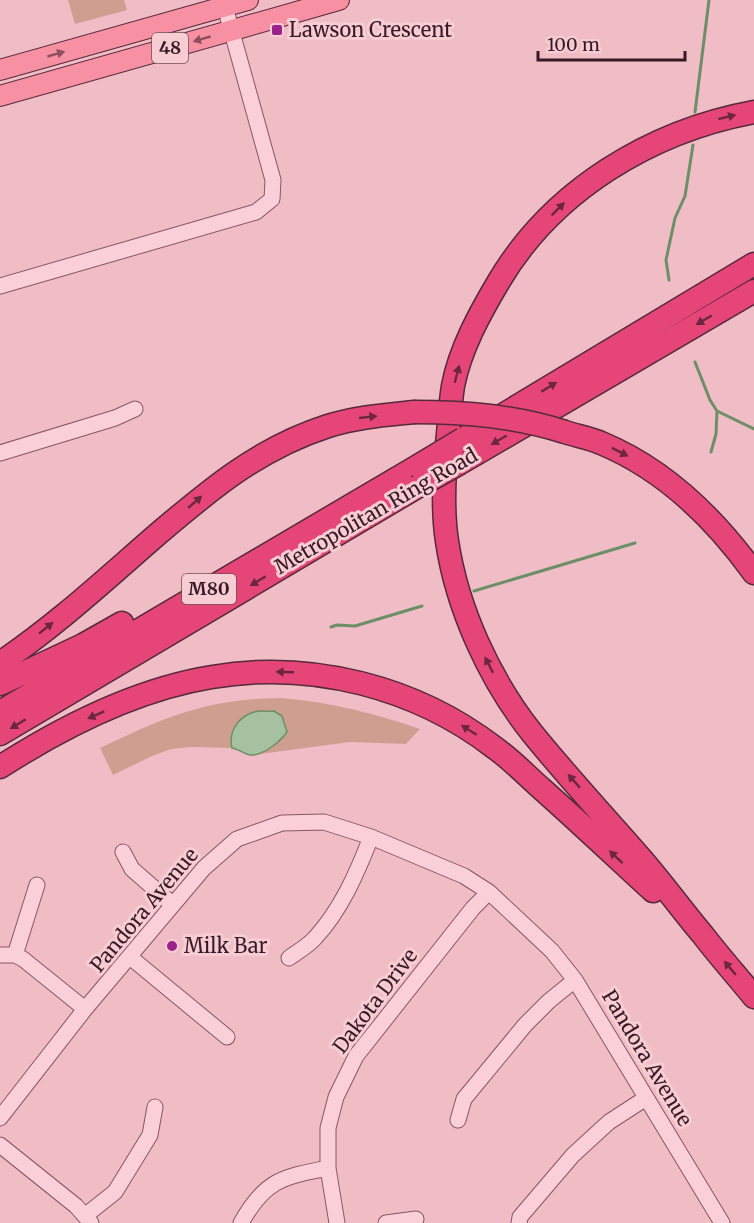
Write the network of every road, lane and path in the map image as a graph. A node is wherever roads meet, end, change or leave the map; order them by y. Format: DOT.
graph roads {
  1 [pos="249,0"];
  2 [pos="339,0"];
  3 [pos="225,7"];
  4 [pos="232,30"];
  5 [pos="0,70"];
  6 [pos="0,96"];
  7 [pos="754,112"];
  8 [pos="754,264"];
  9 [pos="0,286"];
  10 [pos="754,291"];
  11 [pos="135,409"];
  12 [pos="0,453"];
  13 [pos="417,477"];
  14 [pos="284,544"];
  15 [pos="754,573"];
  16 [pos="0,663"];
  17 [pos="0,684"];
  18 [pos="0,712"];
  19 [pos="0,734"];
  20 [pos="0,766"];
  21 [pos="371,837"];
  22 [pos="123,852"];
  23 [pos="37,885"];
  24 [pos="489,892"];
  25 [pos="172,904"];
  26 [pos="705,939"];
  27 [pos="8,955"];
  28 [pos="130,957"];
  29 [pos="289,958"];
  30 [pos="575,980"];
  31 [pos="754,997"];
  32 [pos="86,1009"];
  33 [pos="227,1037"];
  34 [pos="646,1098"];
  35 [pos="155,1107"];
  36 [pos="0,1118"];
  37 [pos="458,1120"];
  38 [pos="0,1145"];
  39 [pos="328,1168"];
  40 [pos="89,1219"];
  41 [pos="416,1219"];
  42 [pos="241,1223"];
  43 [pos="337,1223"];
  44 [pos="386,1223"];
  45 [pos="519,1223"];
  46 [pos="722,1223"];
  1 -- 3 [label="main road, 48"];
  2 -- 4 [label="main road, 48"];
  3 -- 4 [label="street"];
  5 -- 3 [label="main road, 48, one-way"];
  4 -- 6 [label="main road, 48, one-way"];
  4 -- 9 [label="street"];
  26 -- 7 [label="highway, one-way"];
  13 -- 8 [label="highway, Metropolitan Ring Road / M80, one-way, bridge"];
  10 -- 13 [label="highway, Metropolitan Ring Road / M80, one-way, bridge"];
  11 -- 12 [label="street"];
  13 -- 14 [label="highway, Metropolitan Ring Road / M80"];
  13 -- 19 [label="highway, Metropolitan Ring Road / M80, one-way"];
  14 -- 17 [label="highway"];
  14 -- 18 [label="highway, Metropolitan Ring Road / M80"];
  16 -- 15 [label="highway, one-way, bridge"];
  26 -- 20 [label="highway, one-way"];
  21 -- 24 [label="street, Pandora Avenue"];
  21 -- 25 [label="street, Pandora Avenue"];
  21 -- 29 [label="street"];
  22 -- 25 [label="street"];
  23 -- 27 [label="street"];
  24 -- 30 [label="street, Pandora Avenue"];
  24 -- 39 [label="street, Dakota Drive"];
  25 -- 28 [label="street, Pandora Avenue"];
  31 -- 26 [label="highway, one-way"];
  27 -- 32 [label="street"];
  28 -- 32 [label="street, Pandora Avenue"];
  28 -- 33 [label="street"];
  30 -- 34 [label="street, Pandora Avenue"];
  30 -- 37 [label="street"];
  32 -- 36 [label="street, Pandora Avenue"];
  34 -- 45 [label="street"];
  34 -- 46 [label="street, Pandora Avenue"];
  35 -- 40 [label="street"];
  38 -- 40 [label="street"];
  39 -- 42 [label="street"];
  39 -- 43 [label="street, Dakota Drive"];
  41 -- 44 [label="street"];
}
